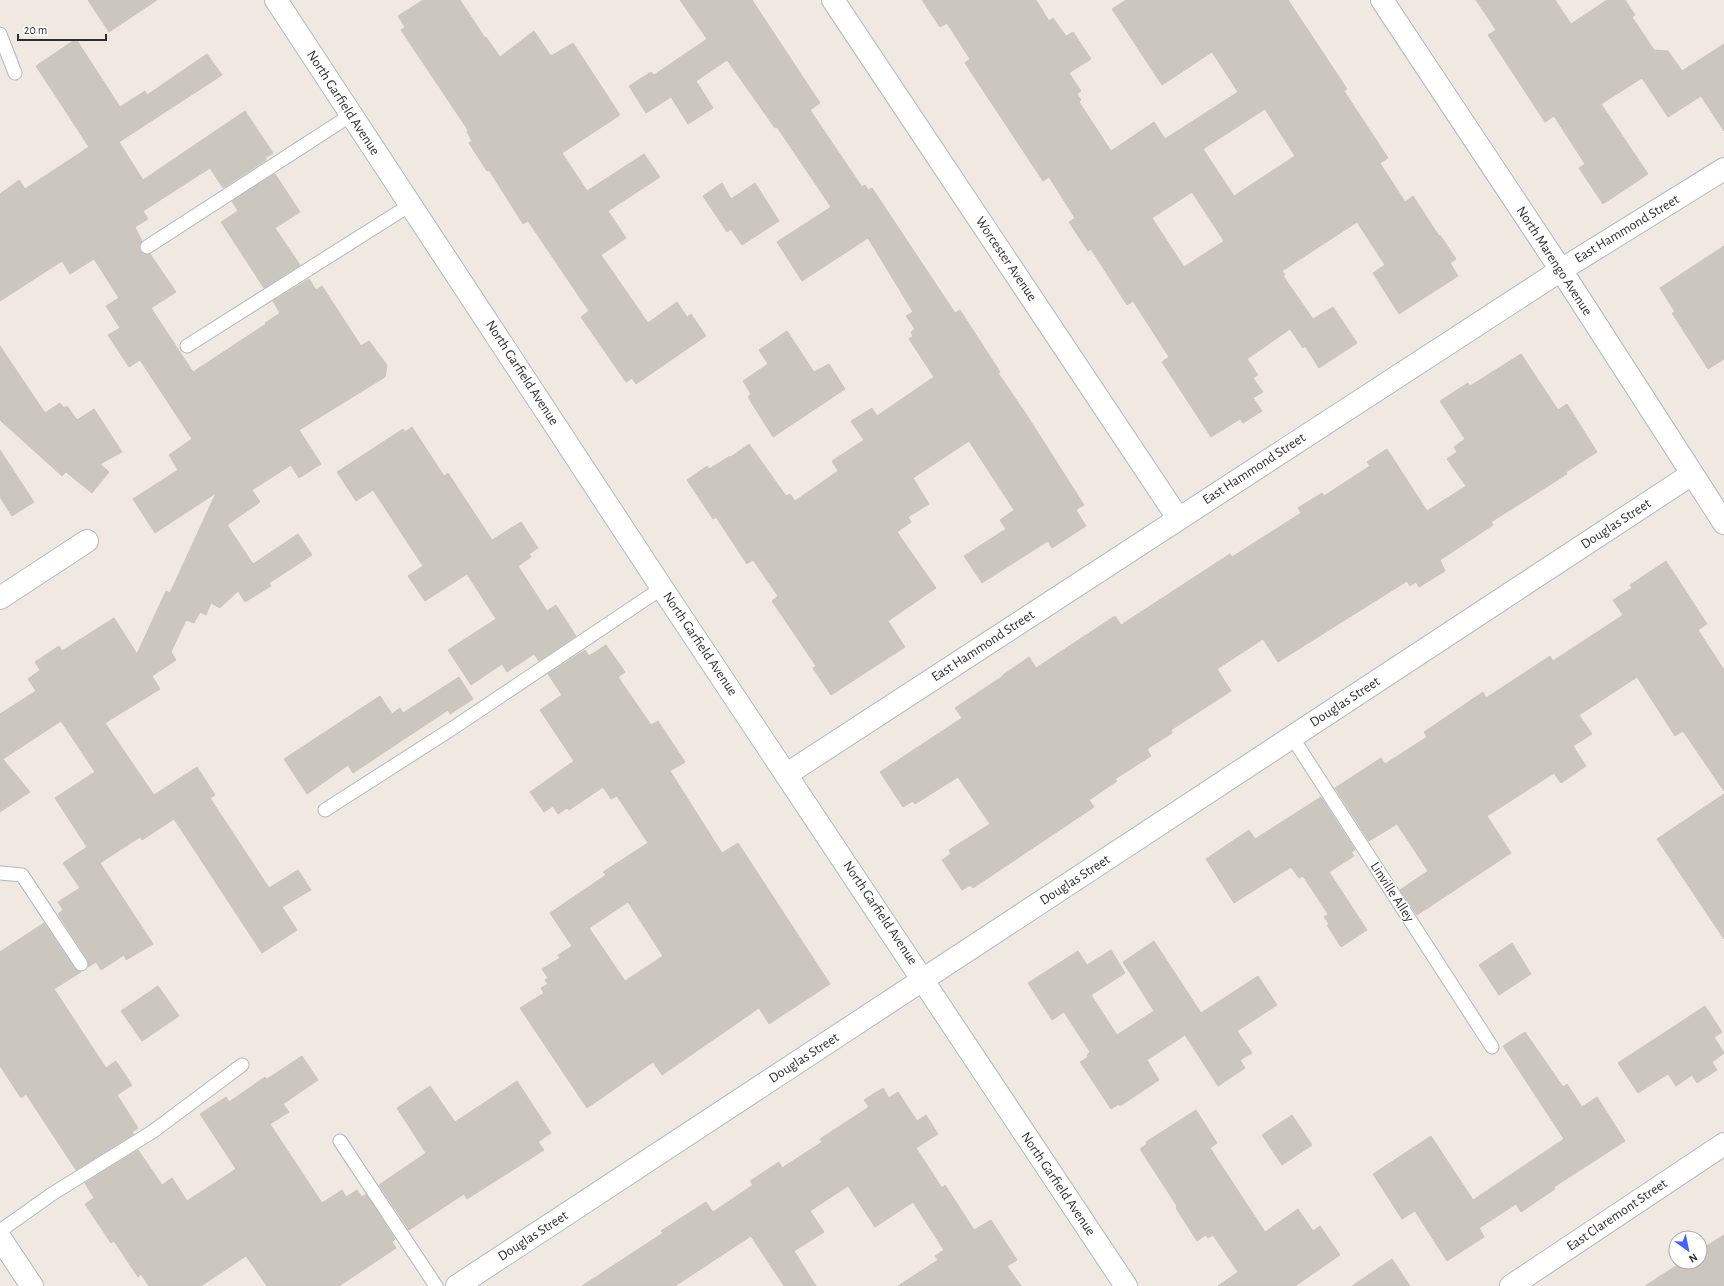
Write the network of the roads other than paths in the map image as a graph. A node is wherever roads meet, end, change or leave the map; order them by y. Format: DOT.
graph roads {
  1 [pos="276,0"];
  2 [pos="833,0"];
  3 [pos="1382,0"];
  4 [pos="0,34"];
  5 [pos="15,73"];
  6 [pos="351,115"];
  7 [pos="1724,170"];
  8 [pos="410,205"];
  9 [pos="147,247"];
  10 [pos="1561,270"];
  11 [pos="187,346"];
  12 [pos="1692,474"];
  13 [pos="1178,518"];
  14 [pos="1724,523"];
  15 [pos="87,541"];
  16 [pos="662,588"];
  17 [pos="0,598"];
  18 [pos="1292,737"];
  19 [pos="787,774"];
  20 [pos="325,810"];
  21 [pos="0,873"];
  22 [pos="81,964"];
  23 [pos="923,980"];
  24 [pos="1492,1047"];
  25 [pos="242,1064"];
  26 [pos="340,1141"];
  27 [pos="1724,1144"];
  28 [pos="0,1231"];
  29 [pos="0,1238"];
  30 [pos="32,1286"];
  31 [pos="436,1286"];
  32 [pos="458,1286"];
  33 [pos="1126,1286"];
  34 [pos="1511,1286"];
  1 -- 6 [label="street, North Garfield Avenue"];
  2 -- 13 [label="street, Worcester Avenue"];
  3 -- 10 [label="street, North Marengo Avenue"];
  4 -- 5 [label="lane"];
  6 -- 8 [label="street, North Garfield Avenue"];
  6 -- 9 [label="lane"];
  7 -- 10 [label="street, East Hammond Street"];
  8 -- 11 [label="lane"];
  8 -- 16 [label="street, North Garfield Avenue"];
  10 -- 12 [label="street, North Marengo Avenue"];
  10 -- 13 [label="street, East Hammond Street"];
  12 -- 14 [label="street, North Marengo Avenue"];
  12 -- 18 [label="street, Douglas Street"];
  13 -- 19 [label="street, East Hammond Street"];
  15 -- 17 [label="street"];
  16 -- 19 [label="street, North Garfield Avenue"];
  16 -- 20 [label="lane"];
  18 -- 23 [label="street, Douglas Street"];
  18 -- 24 [label="lane, Linville Alley"];
  19 -- 23 [label="street, North Garfield Avenue"];
  21 -- 22 [label="lane"];
  23 -- 32 [label="street, Douglas Street"];
  23 -- 33 [label="street, North Garfield Avenue"];
  25 -- 28 [label="lane"];
  26 -- 31 [label="lane"];
  27 -- 34 [label="street, East Claremont Street"];
  29 -- 30 [label="street"];
}
